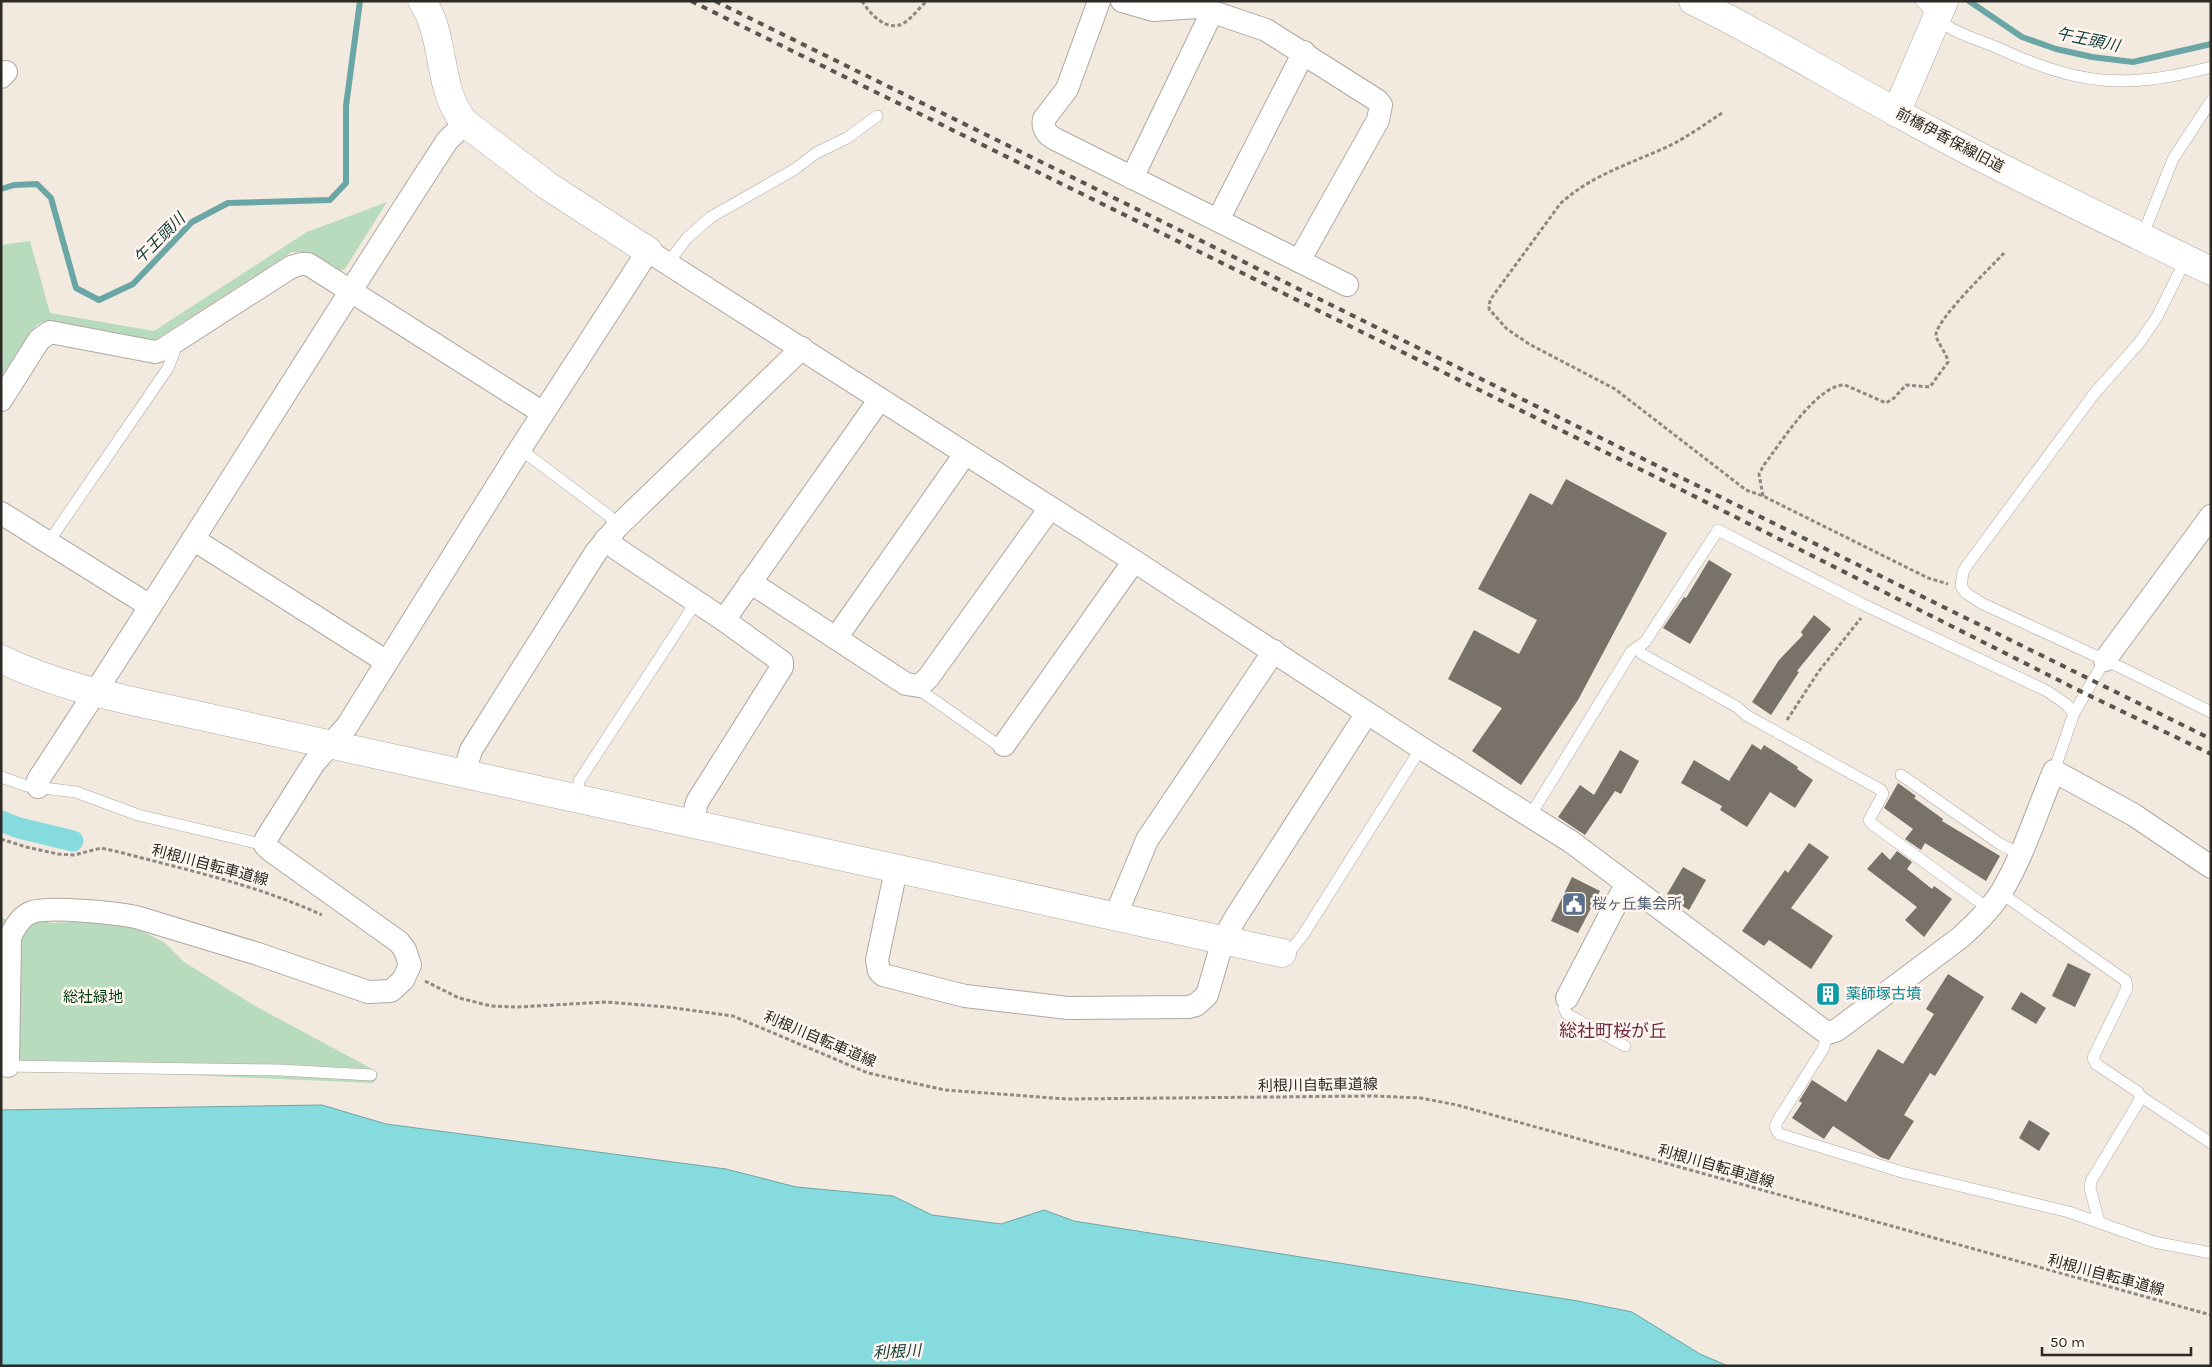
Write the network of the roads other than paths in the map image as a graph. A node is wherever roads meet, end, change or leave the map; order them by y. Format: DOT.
graph roads {
  1 [pos="422,1"];
  2 [pos="1099,1"];
  3 [pos="1122,1"];
  4 [pos="1693,1"];
  5 [pos="1935,8"];
  6 [pos="1212,12"];
  7 [pos="1304,52"];
  8 [pos="2211,67"];
  9 [pos="2211,101"];
  10 [pos="1896,113"];
  11 [pos="877,116"];
  12 [pos="465,123"];
  13 [pos="1132,178"];
  14 [pos="1218,220"];
  15 [pos="2142,238"];
  16 [pos="658,257"];
  17 [pos="2186,259"];
  18 [pos="1299,261"];
  19 [pos="2211,271"];
  20 [pos="1347,285"];
  21 [pos="350,290"];
  22 [pos="172,346"];
  23 [pos="802,348"];
  24 [pos="880,399"];
  25 [pos="1,400"];
  26 [pos="543,413"];
  27 [pos="520,449"];
  28 [pos="965,454"];
  29 [pos="1050,508"];
  30 [pos="1,513"];
  31 [pos="2211,516"];
  32 [pos="612,533"];
  33 [pos="193,539"];
  34 [pos="48,543"];
  35 [pos="1134,561"];
  36 [pos="750,582"];
  37 [pos="696,602"];
  38 [pos="150,606"];
  39 [pos="724,620"];
  40 [pos="836,638"];
  41 [pos="1637,648"];
  42 [pos="1274,651"];
  43 [pos="1,659"];
  44 [pos="2105,660"];
  45 [pos="387,662"];
  46 [pos="919,686"];
  47 [pos="95,692"];
  48 [pos="2211,712"];
  49 [pos="1367,713"];
  50 [pos="2074,713"];
  51 [pos="1004,745"];
  52 [pos="331,746"];
  53 [pos="1421,748"];
  54 [pos="2054,772"];
  55 [pos="464,774"];
  56 [pos="1901,775"];
  57 [pos="1,777"];
  58 [pos="38,787"];
  59 [pos="577,799"];
  60 [pos="1530,816"];
  61 [pos="692,824"];
  62 [pos="265,845"];
  63 [pos="2020,854"];
  64 [pos="2211,867"];
  65 [pos="896,870"];
  66 [pos="1628,885"];
  67 [pos="1995,900"];
  68 [pos="1115,917"];
  69 [pos="1223,940"];
  70 [pos="1282,953"];
  71 [pos="1566,998"];
  72 [pos="1828,1032"];
  73 [pos="1625,1046"];
  74 [pos="5,1066"];
  75 [pos="371,1075"];
  76 [pos="2140,1096"];
  77 [pos="2211,1143"];
  78 [pos="2098,1222"];
  79 [pos="2211,1253"];
  1 -- 12 [label="street"];
  2 -- 13 [label="street"];
  3 -- 6 [label="street"];
  4 -- 10 [label="street, 前橋伊香保線旧道"];
  5 -- 8 [label="lane"];
  5 -- 10 [label="street"];
  6 -- 7 [label="street"];
  6 -- 13 [label="street"];
  7 -- 14 [label="street"];
  7 -- 18 [label="street"];
  9 -- 15 [label="lane"];
  10 -- 15 [label="street, 前橋伊香保線旧道"];
  11 -- 16 [label="lane"];
  12 -- 16 [label="street"];
  12 -- 21 [label="street"];
  13 -- 14 [label="street"];
  14 -- 18 [label="street"];
  15 -- 17 [label="street, 前橋伊香保線旧道"];
  16 -- 23 [label="street"];
  16 -- 26 [label="street"];
  17 -- 19 [label="street, 前橋伊香保線旧道"];
  17 -- 44 [label="lane"];
  18 -- 20 [label="street"];
  21 -- 22 [label="street"];
  21 -- 26 [label="street"];
  21 -- 33 [label="street"];
  22 -- 25 [label="street"];
  22 -- 34 [label="lane"];
  23 -- 24 [label="street"];
  23 -- 32 [label="street"];
  24 -- 28 [label="street"];
  24 -- 36 [label="street"];
  26 -- 27 [label="street"];
  27 -- 32 [label="lane"];
  27 -- 45 [label="street"];
  28 -- 29 [label="street"];
  28 -- 40 [label="street"];
  29 -- 35 [label="street"];
  29 -- 46 [label="street"];
  30 -- 34 [label="street"];
  31 -- 44 [label="street"];
  32 -- 37 [label="street"];
  32 -- 55 [label="street"];
  33 -- 38 [label="street"];
  33 -- 45 [label="street"];
  34 -- 38 [label="street"];
  35 -- 42 [label="street"];
  35 -- 51 [label="street"];
  36 -- 39 [label="street"];
  36 -- 40 [label="street"];
  37 -- 39 [label="street"];
  37 -- 59 [label="lane"];
  38 -- 47 [label="street"];
  39 -- 61 [label="street"];
  40 -- 46 [label="street"];
  41 -- 50 [label="lane"];
  41 -- 60 [label="lane"];
  41 -- 67 [label="lane"];
  42 -- 49 [label="street"];
  42 -- 68 [label="street"];
  43 -- 47 [label="street"];
  44 -- 48 [label="lane"];
  44 -- 50 [label="lane"];
  45 -- 52 [label="street"];
  46 -- 51 [label="lane"];
  47 -- 52 [label="street"];
  47 -- 58 [label="street"];
  49 -- 53 [label="street"];
  49 -- 69 [label="street"];
  50 -- 54 [label="lane"];
  52 -- 55 [label="street"];
  52 -- 62 [label="street"];
  53 -- 60 [label="street"];
  53 -- 70 [label="lane"];
  54 -- 63 [label="street"];
  54 -- 64 [label="street"];
  55 -- 59 [label="street"];
  56 -- 63 [label="lane"];
  57 -- 58 [label="lane"];
  58 -- 62 [label="lane"];
  59 -- 61 [label="street"];
  60 -- 66 [label="street"];
  61 -- 65 [label="street"];
  62 -- 74 [label="street"];
  63 -- 67 [label="street"];
  65 -- 68 [label="street"];
  65 -- 69 [label="street"];
  66 -- 71 [label="street"];
  66 -- 72 [label="street"];
  67 -- 72 [label="street"];
  67 -- 76 [label="lane"];
  68 -- 69 [label="street"];
  69 -- 70 [label="street"];
  71 -- 73 [label="lane"];
  72 -- 78 [label="lane"];
  74 -- 75 [label="lane"];
  76 -- 77 [label="lane"];
  76 -- 78 [label="lane"];
  78 -- 79 [label="lane"];
}
